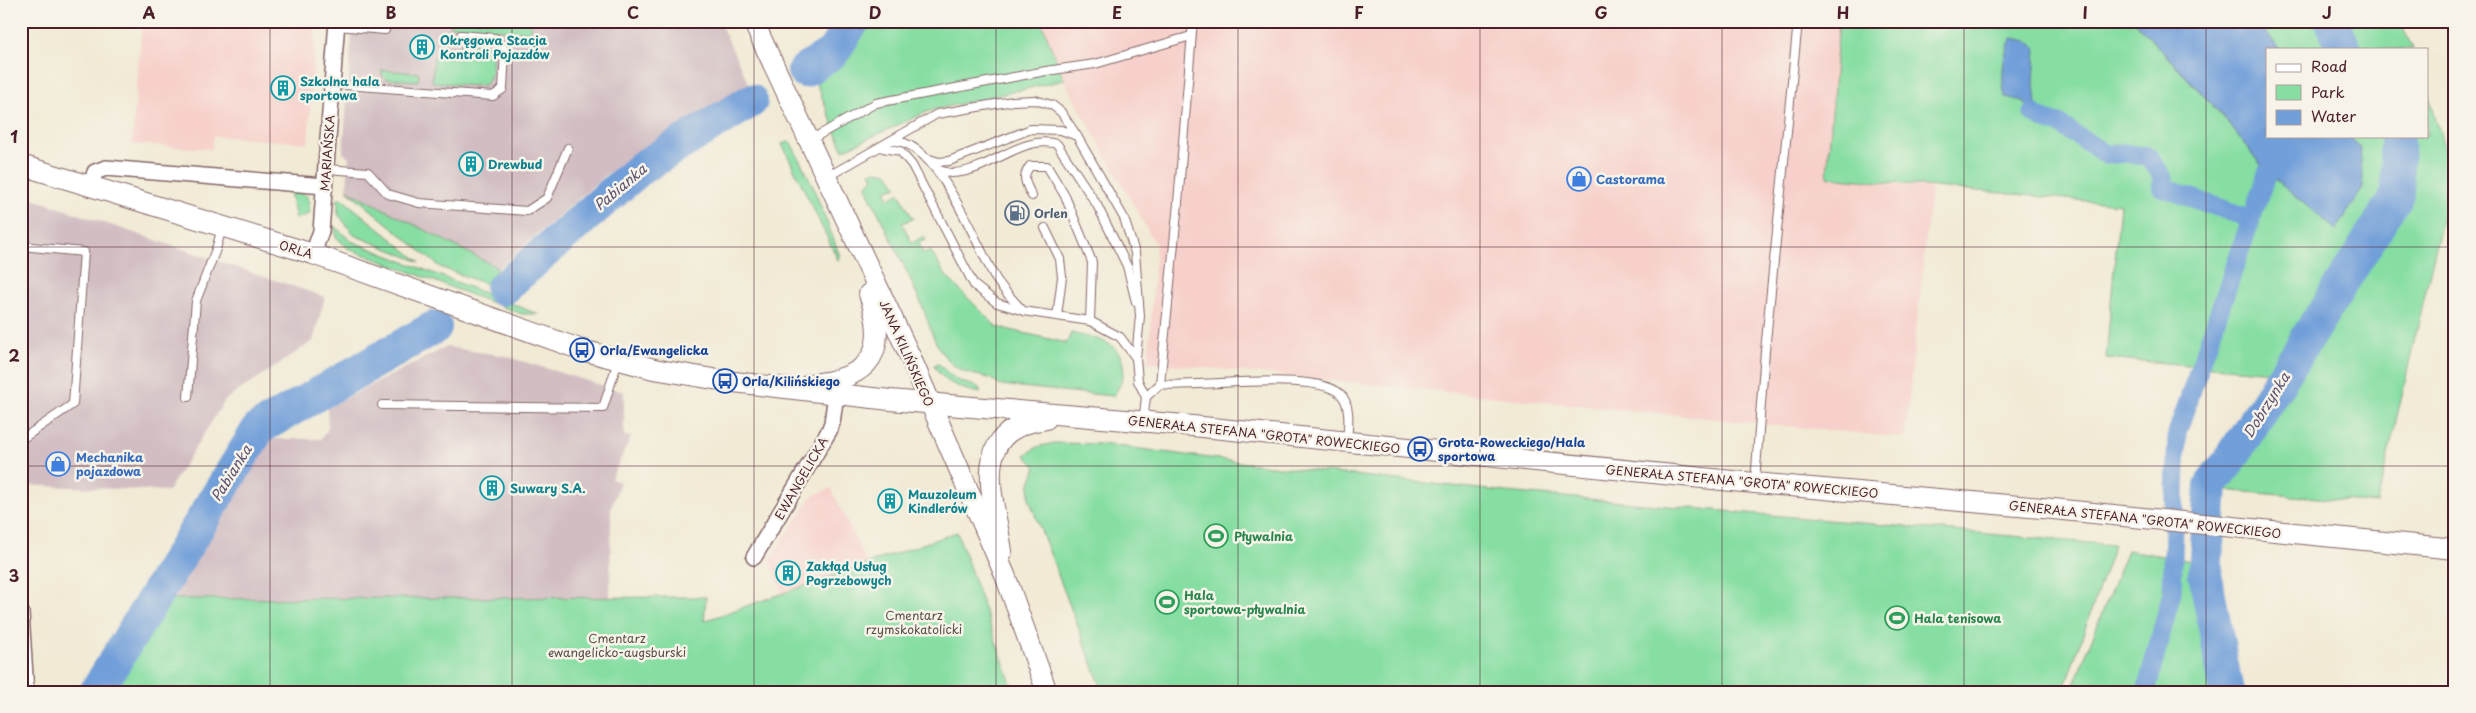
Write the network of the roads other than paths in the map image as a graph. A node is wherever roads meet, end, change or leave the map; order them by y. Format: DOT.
graph roads {
  1 [pos="753,21"];
  2 [pos="1193,21"];
  3 [pos="1798,21"];
  4 [pos="337,24"];
  5 [pos="386,30"];
  6 [pos="461,35"];
  7 [pos="1192,36"];
  8 [pos="332,84"];
  9 [pos="1077,136"];
  10 [pos="808,141"];
  11 [pos="894,141"];
  12 [pos="568,148"];
  13 [pos="880,148"];
  14 [pos="922,156"];
  15 [pos="21,165"];
  16 [pos="326,169"];
  17 [pos="937,170"];
  18 [pos="826,178"];
  19 [pos="91,186"];
  20 [pos="324,186"];
  21 [pos="1032,196"];
  22 [pos="836,200"];
  23 [pos="222,226"];
  24 [pos="1045,228"];
  25 [pos="21,246"];
  26 [pos="314,254"];
  27 [pos="1023,311"];
  28 [pos="1057,316"];
  29 [pos="1140,316"];
  30 [pos="499,321"];
  31 [pos="1090,321"];
  32 [pos="1136,358"];
  33 [pos="619,359"];
  34 [pos="1160,384"];
  35 [pos="765,386"];
  36 [pos="836,394"];
  37 [pos="188,397"];
  38 [pos="1146,397"];
  39 [pos="930,404"];
  40 [pos="382,405"];
  41 [pos="1083,416"];
  42 [pos="1143,422"];
  43 [pos="22,439"];
  44 [pos="1347,442"];
  45 [pos="1755,482"];
  46 [pos="2455,549"];
  47 [pos="754,557"];
  48 [pos="1005,575"];
  49 [pos="21,613"];
  50 [pos="26,692"];
  51 [pos="1047,692"];
  1 -- 10 [label="street, JANA KILIŃSKIEGO"];
  2 -- 7 [label="lane"];
  3 -- 45 [label="lane"];
  4 -- 5 [label="lane"];
  4 -- 8 [label="street, MARIAŃSKA"];
  6 -- 8 [label="lane"];
  7 -- 10 [label="lane"];
  7 -- 34 [label="lane"];
  8 -- 16 [label="street, MARIAŃSKA"];
  9 -- 11 [label="lane"];
  9 -- 14 [label="lane"];
  9 -- 29 [label="lane"];
  10 -- 18 [label="street, JANA KILIŃSKIEGO"];
  11 -- 13 [label="lane"];
  11 -- 14 [label="lane"];
  12 -- 16 [label="lane"];
  13 -- 18 [label="lane"];
  13 -- 27 [label="lane"];
  14 -- 17 [label="lane"];
  15 -- 19 [label="street, ORLA"];
  16 -- 20 [label="street, MARIAŃSKA"];
  17 -- 27 [label="lane"];
  17 -- 29 [label="lane"];
  18 -- 22 [label="street, JANA KILIŃSKIEGO"];
  19 -- 20 [label="street"];
  19 -- 23 [label="street, ORLA"];
  20 -- 26 [label="street, MARIAŃSKA"];
  21 -- 31 [label="lane"];
  22 -- 35 [label="street"];
  22 -- 39 [label="street, JANA KILIŃSKIEGO"];
  23 -- 26 [label="street, ORLA"];
  23 -- 37 [label="lane"];
  24 -- 28 [label="lane"];
  25 -- 43 [label="lane"];
  26 -- 30 [label="street, ORLA"];
  27 -- 28 [label="lane"];
  28 -- 31 [label="lane"];
  29 -- 32 [label="lane"];
  30 -- 33 [label="street, GENERAŁA STEFANA \"GROTA\" ROWECKIEGO"];
  31 -- 32 [label="lane"];
  32 -- 38 [label="lane"];
  33 -- 35 [label="street, GENERAŁA STEFANA \"GROTA\" ROWECKIEGO"];
  33 -- 40 [label="lane"];
  34 -- 38 [label="lane"];
  34 -- 44 [label="lane"];
  35 -- 36 [label="street, GENERAŁA STEFANA \"GROTA\" ROWECKIEGO"];
  36 -- 39 [label="street, GENERAŁA STEFANA \"GROTA\" ROWECKIEGO"];
  36 -- 47 [label="street, EWANGELICKA"];
  38 -- 42 [label="lane"];
  39 -- 41 [label="street, GENERAŁA STEFANA \"GROTA\" ROWECKIEGO"];
  39 -- 48 [label="street, JANA KILIŃSKIEGO"];
  41 -- 42 [label="street, GENERAŁA STEFANA \"GROTA\" ROWECKIEGO"];
  41 -- 48 [label="street"];
  42 -- 44 [label="street, GENERAŁA STEFANA \"GROTA\" ROWECKIEGO"];
  44 -- 45 [label="street, GENERAŁA STEFANA \"GROTA\" ROWECKIEGO"];
  45 -- 46 [label="street, GENERAŁA STEFANA \"GROTA\" ROWECKIEGO"];
  48 -- 51 [label="street, JANA KILIŃSKIEGO"];
  49 -- 50 [label="street"];
}
